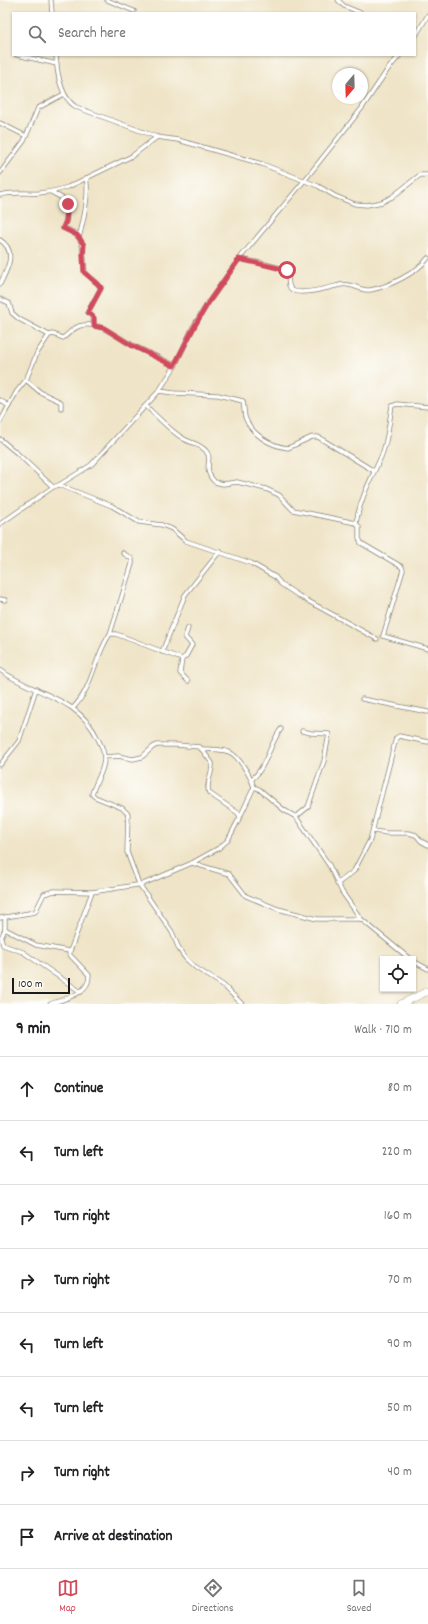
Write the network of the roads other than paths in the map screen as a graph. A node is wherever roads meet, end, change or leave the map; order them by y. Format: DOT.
graph roads {
  1 [pos="51,0"];
  2 [pos="107,0"];
  3 [pos="338,0"];
  4 [pos="134,11"];
  5 [pos="52,12"];
  6 [pos="359,12"];
  7 [pos="428,15"];
  8 [pos="416,35"];
  9 [pos="21,56"];
  10 [pos="56,56"];
  11 [pos="399,56"];
  12 [pos="57,64"];
  13 [pos="64,94"];
  14 [pos="0,123"];
  15 [pos="26,136"];
  16 [pos="157,137"];
  17 [pos="0,172"];
  18 [pos="428,175"];
  19 [pos="86,178"];
  20 [pos="304,181"];
  21 [pos="50,191"];
  22 [pos="0,195"];
  23 [pos="72,232"];
  24 [pos="0,240"];
  25 [pos="428,258"];
  26 [pos="239,259"];
  27 [pos="0,284"];
  28 [pos="0,299"];
  29 [pos="94,326"];
  30 [pos="49,335"];
  31 [pos="174,366"];
  32 [pos="26,380"];
  33 [pos="159,391"];
  34 [pos="0,400"];
  35 [pos="9,406"];
  36 [pos="146,406"];
  37 [pos="428,407"];
  38 [pos="61,408"];
  39 [pos="0,422"];
  40 [pos="0,439"];
  41 [pos="374,471"];
  42 [pos="60,485"];
  43 [pos="54,487"];
  44 [pos="356,523"];
  45 [pos="0,524"];
  46 [pos="220,551"];
  47 [pos="123,553"];
  48 [pos="0,599"];
  49 [pos="5,600"];
  50 [pos="188,628"];
  51 [pos="110,634"];
  52 [pos="377,638"];
  53 [pos="428,649"];
  54 [pos="162,652"];
  55 [pos="182,659"];
  56 [pos="0,670"];
  57 [pos="188,681"];
  58 [pos="36,689"];
  59 [pos="362,699"];
  60 [pos="73,708"];
  61 [pos="428,712"];
  62 [pos="280,729"];
  63 [pos="302,731"];
  64 [pos="428,742"];
  65 [pos="201,749"];
  66 [pos="104,757"];
  67 [pos="0,765"];
  68 [pos="252,779"];
  69 [pos="254,787"];
  70 [pos="240,817"];
  71 [pos="296,817"];
  72 [pos="373,831"];
  73 [pos="428,845"];
  74 [pos="192,863"];
  75 [pos="139,884"];
  76 [pos="337,884"];
  77 [pos="92,892"];
  78 [pos="0,918"];
  79 [pos="5,918"];
  80 [pos="361,919"];
  81 [pos="5,929"];
  82 [pos="69,951"];
  83 [pos="406,956"];
  84 [pos="416,963"];
  85 [pos="428,969"];
  86 [pos="428,990"];
  87 [pos="81,992"];
  88 [pos="50,1004"];
  89 [pos="242,1004"];
  90 [pos="401,1004"];
  1 -- 5 [label="street"];
  2 -- 4 [label="street"];
  3 -- 6 [label="street"];
  7 -- 8 [label="street"];
  9 -- 12 [label="street"];
  10 -- 12 [label="street"];
  11 -- 20 [label="street"];
  12 -- 13 [label="street"];
  13 -- 15 [label="street"];
  13 -- 16 [label="street"];
  14 -- 15 [label="street"];
  15 -- 17 [label="street"];
  16 -- 19 [label="street"];
  16 -- 20 [label="street"];
  18 -- 20 [label="street"];
  19 -- 21 [label="street"];
  19 -- 23 [label="street"];
  20 -- 26 [label="street"];
  21 -- 22 [label="street"];
  21 -- 23 [label="street"];
  23 -- 29 [label="street"];
  24 -- 27 [label="street"];
  25 -- 26 [label="street"];
  26 -- 31 [label="street"];
  28 -- 30 [label="street"];
  29 -- 30 [label="street"];
  29 -- 31 [label="street"];
  30 -- 32 [label="street"];
  31 -- 33 [label="street"];
  32 -- 35 [label="street"];
  32 -- 38 [label="street"];
  33 -- 36 [label="street"];
  33 -- 41 [label="street"];
  34 -- 35 [label="street"];
  35 -- 39 [label="street"];
  36 -- 42 [label="street"];
  36 -- 44 [label="street"];
  37 -- 41 [label="street"];
  40 -- 43 [label="street"];
  41 -- 44 [label="street"];
  42 -- 43 [label="street"];
  42 -- 46 [label="street"];
  43 -- 45 [label="street"];
  44 -- 53 [label="street"];
  46 -- 52 [label="street"];
  46 -- 54 [label="street"];
  47 -- 51 [label="street"];
  48 -- 49 [label="street"];
  50 -- 55 [label="street"];
  51 -- 54 [label="street"];
  51 -- 60 [label="street"];
  54 -- 55 [label="street"];
  55 -- 57 [label="street"];
  56 -- 58 [label="street"];
  58 -- 60 [label="street"];
  58 -- 67 [label="street"];
  59 -- 61 [label="street"];
  60 -- 66 [label="street"];
  62 -- 68 [label="street"];
  63 -- 71 [label="street"];
  64 -- 72 [label="street"];
  65 -- 66 [label="street"];
  65 -- 68 [label="street"];
  65 -- 70 [label="street"];
  66 -- 75 [label="street"];
  68 -- 69 [label="street"];
  69 -- 70 [label="street"];
  69 -- 71 [label="street"];
  70 -- 74 [label="street"];
  71 -- 76 [label="street"];
  72 -- 73 [label="street"];
  72 -- 76 [label="street"];
  74 -- 75 [label="street"];
  74 -- 80 [label="street"];
  75 -- 77 [label="street"];
  75 -- 89 [label="street"];
  76 -- 80 [label="street"];
  77 -- 79 [label="street"];
  77 -- 82 [label="street"];
  78 -- 79 [label="street"];
  79 -- 81 [label="street"];
  80 -- 83 [label="street"];
  81 -- 82 [label="street"];
  81 -- 87 [label="street"];
  82 -- 87 [label="street"];
  84 -- 85 [label="street"];
  86 -- 90 [label="highway"];
  87 -- 88 [label="street"];
}
